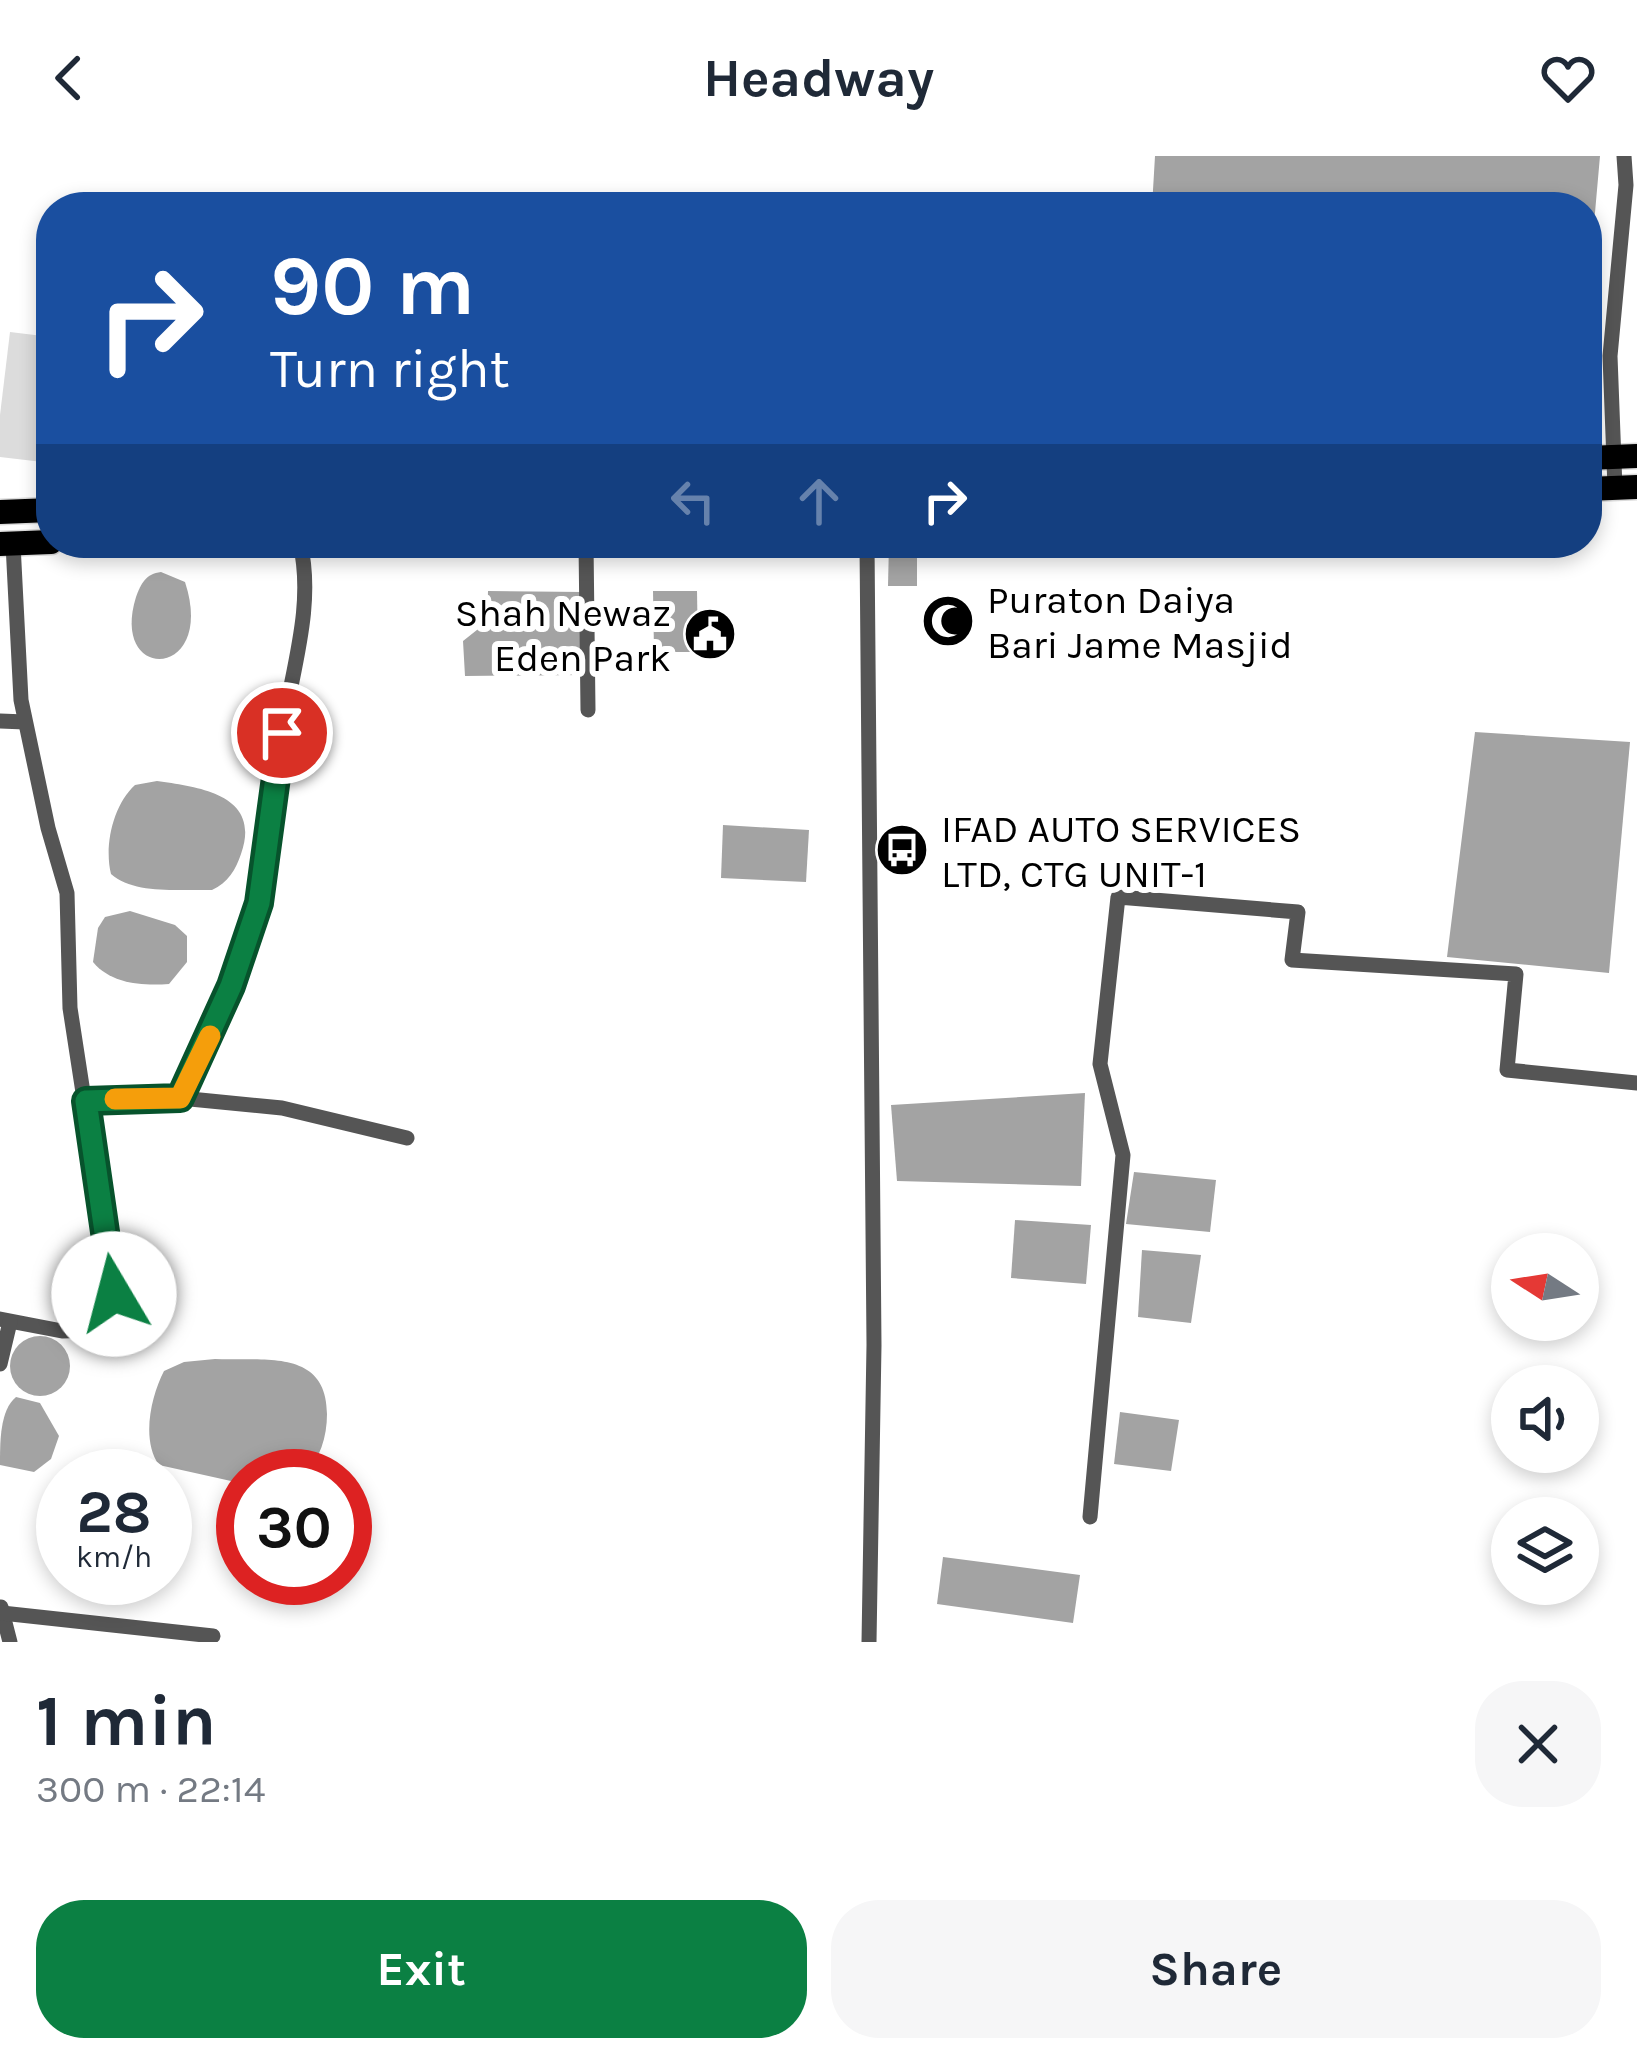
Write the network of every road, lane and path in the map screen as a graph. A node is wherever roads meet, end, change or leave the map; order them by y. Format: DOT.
graph roads {
  1 [pos="1624,156"];
  2 [pos="1612,457"];
  3 [pos="1626,488"];
  4 [pos="36,511"];
  5 [pos="0,512"];
  6 [pos="7,544"];
  7 [pos="302,558"];
  8 [pos="586,558"];
  9 [pos="867,558"];
  10 [pos="588,710"];
  11 [pos="0,721"];
  12 [pos="25,722"];
  13 [pos="1637,1083"];
  14 [pos="180,1098"];
  15 [pos="86,1101"];
  16 [pos="406,1138"];
  17 [pos="5,1321"];
  18 [pos="0,1364"];
  19 [pos="1090,1517"];
  20 [pos="1,1608"];
  21 [pos="213,1636"];
  22 [pos="10,1642"];
  23 [pos="869,1642"];
  1 -- 2 [label="street"];
  2 -- 3 [label="street"];
  4 -- 5 [label="highway"];
  6 -- 12 [label="street"];
  7 -- 14 [label="street"];
  8 -- 10 [label="street"];
  9 -- 23 [label="street"];
  11 -- 12 [label="street"];
  12 -- 15 [label="street"];
  13 -- 19 [label="street"];
  14 -- 15 [label="street"];
  14 -- 16 [label="street"];
  15 -- 17 [label="street"];
  17 -- 18 [label="street"];
  20 -- 21 [label="street"];
  20 -- 22 [label="street"];
}
